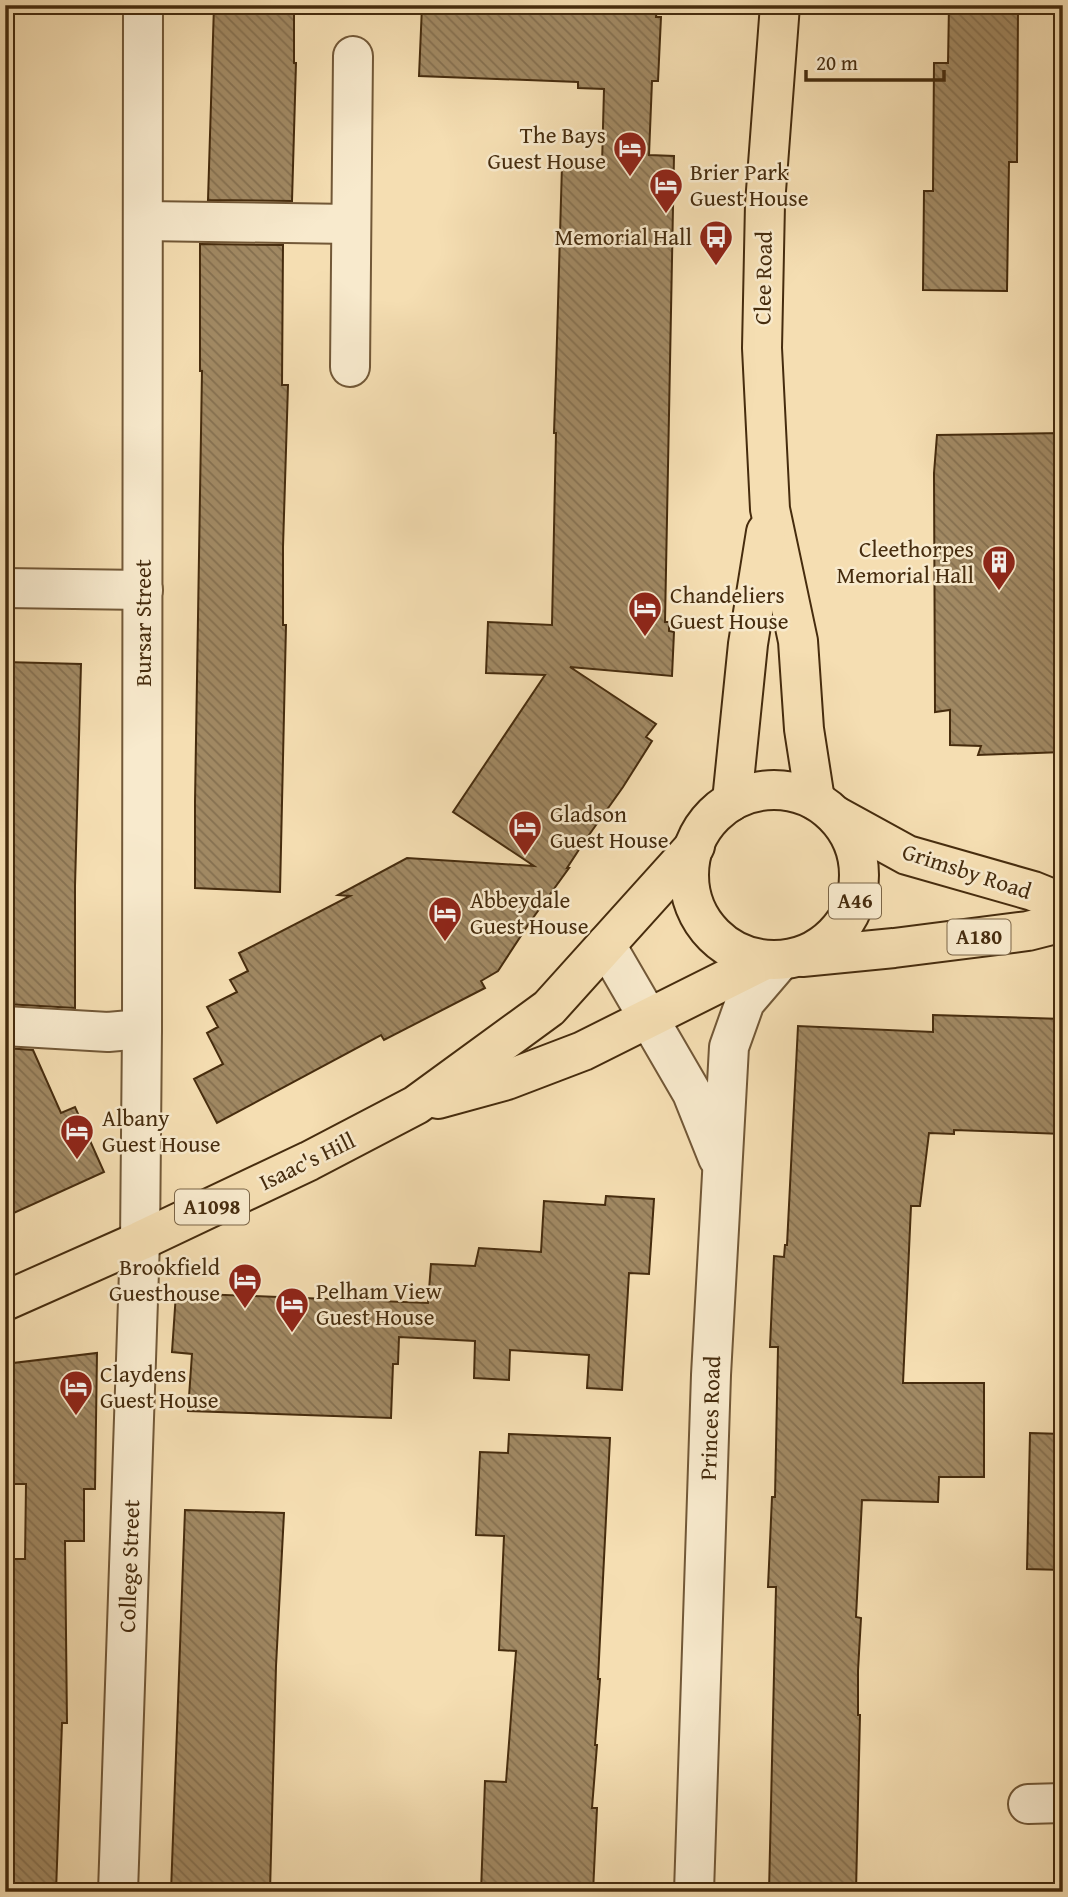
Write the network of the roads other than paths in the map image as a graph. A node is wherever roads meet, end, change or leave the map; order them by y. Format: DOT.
graph roads {
  1 [pos="143,5"];
  2 [pos="780,5"];
  3 [pos="353,55"];
  4 [pos="144,221"];
  5 [pos="351,224"];
  6 [pos="350,367"];
  7 [pos="770,509"];
  8 [pos="5,587"];
  9 [pos="144,590"];
  10 [pos="732,801"];
  11 [pos="825,808"];
  12 [pos="695,846"];
  13 [pos="1063,903"];
  14 [pos="1063,922"];
  15 [pos="606,945"];
  16 [pos="781,959"];
  17 [pos="649,1017"];
  18 [pos="5,1026"];
  19 [pos="142,1029"];
  20 [pos="416,1105"];
  21 [pos="722,1170"];
  22 [pos="140,1241"];
  23 [pos="5,1301"];
  24 [pos="118,1892"];
  25 [pos="694,1892"];
  1 -- 4 [label="street, Bursar Street"];
  2 -- 7 [label="main road, Clee Road / A46"];
  3 -- 5 [label="street"];
  4 -- 5 [label="street"];
  4 -- 9 [label="street, Bursar Street"];
  5 -- 6 [label="street"];
  7 -- 10 [label="main road, Clee Road / A46"];
  7 -- 11 [label="main road, Clee Road / A46"];
  8 -- 9 [label="street"];
  9 -- 19 [label="street, Bursar Street"];
  10 -- 11 [label="main road"];
  10 -- 12 [label="main road"];
  11 -- 13 [label="main road, Grimsby Road / A180"];
  11 -- 16 [label="main road, A46"];
  12 -- 15 [label="main road, Isaac's Hill"];
  12 -- 16 [label="main road"];
  14 -- 16 [label="main road, Grimsby Road / A180"];
  15 -- 17 [label="street"];
  15 -- 20 [label="main road, Isaac's Hill"];
  16 -- 17 [label="main road, Isaac's Hill"];
  16 -- 21 [label="street, Princes Road"];
  17 -- 20 [label="main road, Isaac's Hill"];
  17 -- 21 [label="street"];
  18 -- 19 [label="street"];
  19 -- 22 [label="street, Bursar Street"];
  20 -- 22 [label="main road, Isaac's Hill / A1098"];
  21 -- 25 [label="street, Princes Road"];
  22 -- 23 [label="main road, Isaac's Hill / A1098"];
  22 -- 24 [label="street, College Street"];
}
